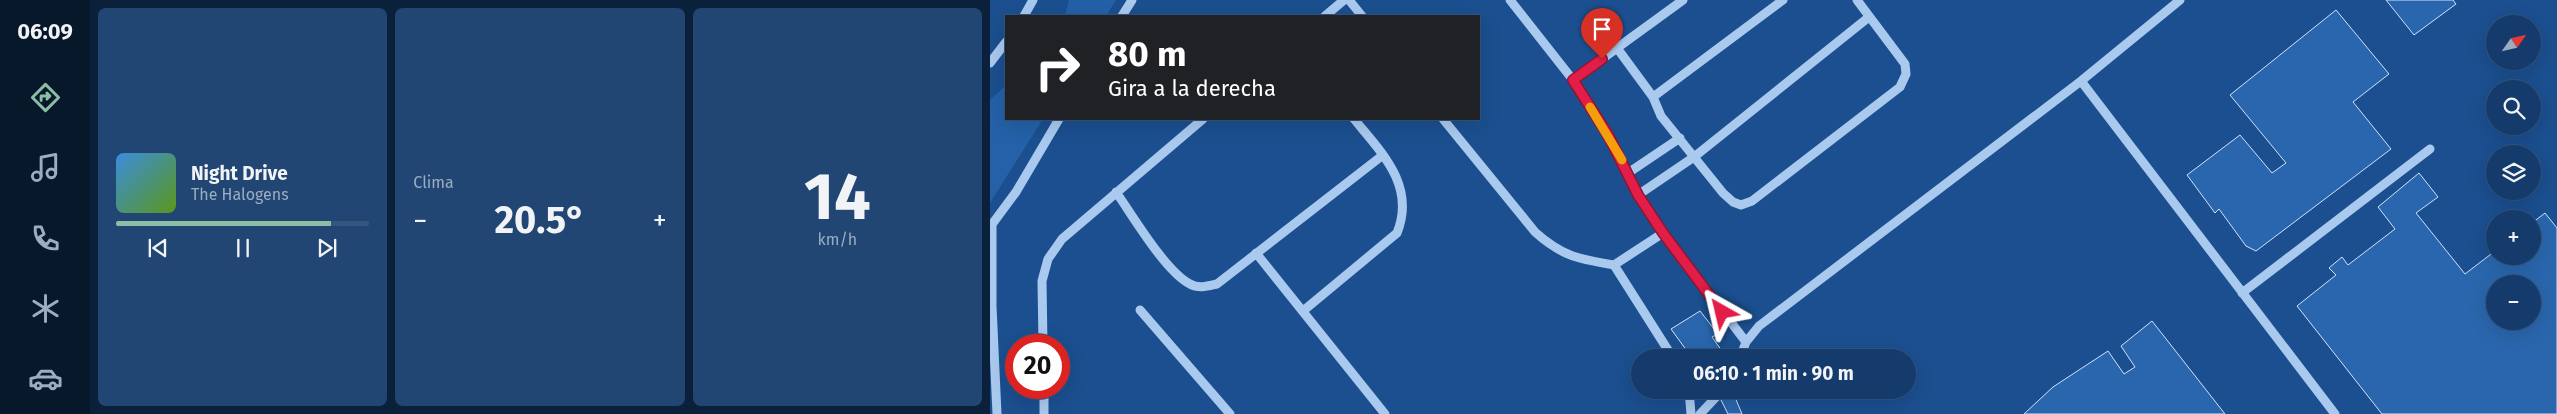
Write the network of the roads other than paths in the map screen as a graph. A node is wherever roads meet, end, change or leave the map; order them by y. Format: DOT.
graph roads {
  1 [pos="1033,0"];
  2 [pos="1132,0"];
  3 [pos="1344,0"];
  4 [pos="1349,0"];
  5 [pos="1510,0"];
  6 [pos="1683,0"];
  7 [pos="1783,0"];
  8 [pos="1857,0"];
  9 [pos="2180,0"];
  10 [pos="1025,15"];
  11 [pos="1123,15"];
  12 [pos="1326,15"];
  13 [pos="1361,15"];
  14 [pos="1869,17"];
  15 [pos="1005,43"];
  16 [pos="1616,48"];
  17 [pos="990,63"];
  18 [pos="1573,80"];
  19 [pos="2081,81"];
  20 [pos="1653,97"];
  21 [pos="1058,120"];
  22 [pos="1202,120"];
  23 [pos="1355,120"];
  24 [pos="1444,120"];
  25 [pos="1680,138"];
  26 [pos="2430,149"];
  27 [pos="1383,155"];
  28 [pos="1694,157"];
  29 [pos="1628,173"];
  30 [pos="1116,192"];
  31 [pos="1638,195"];
  32 [pos="991,226"];
  33 [pos="1663,233"];
  34 [pos="1256,253"];
  35 [pos="1614,265"];
  36 [pos="2242,293"];
  37 [pos="991,307"];
  38 [pos="1140,310"];
  39 [pos="1302,311"];
  40 [pos="1043,334"];
  41 [pos="1746,342"];
  42 [pos="1667,349"];
  43 [pos="1743,349"];
  44 [pos="1044,399"];
  45 [pos="1690,399"];
  46 [pos="1714,399"];
  47 [pos="997,414"];
  48 [pos="1044,414"];
  49 [pos="1230,414"];
  50 [pos="1385,414"];
  51 [pos="1691,414"];
  52 [pos="1700,414"];
  53 [pos="2335,414"];
  1 -- 10 [label="street"];
  2 -- 11 [label="street"];
  3 -- 12 [label="street"];
  4 -- 13 [label="street"];
  5 -- 18 [label="street"];
  6 -- 16 [label="street"];
  7 -- 20 [label="street"];
  8 -- 14 [label="street"];
  9 -- 19 [label="street"];
  14 -- 28 [label="street"];
  14 -- 28 [label="street"];
  15 -- 17 [label="street"];
  16 -- 18 [label="street"];
  16 -- 20 [label="street"];
  18 -- 29 [label="street"];
  19 -- 36 [label="street"];
  19 -- 41 [label="street"];
  20 -- 25 [label="street"];
  21 -- 32 [label="street"];
  22 -- 30 [label="street"];
  23 -- 27 [label="street"];
  24 -- 35 [label="street"];
  25 -- 28 [label="street"];
  25 -- 29 [label="street"];
  26 -- 36 [label="street"];
  27 -- 34 [label="street"];
  27 -- 39 [label="street"];
  28 -- 31 [label="street"];
  29 -- 31 [label="street"];
  30 -- 34 [label="street"];
  30 -- 40 [label="street"];
  31 -- 33 [label="street"];
  32 -- 37 [label="street"];
  33 -- 35 [label="street"];
  33 -- 41 [label="street"];
  34 -- 39 [label="street"];
  35 -- 42 [label="street"];
  36 -- 53 [label="street"];
  37 -- 47 [label="street"];
  38 -- 49 [label="street"];
  39 -- 50 [label="street"];
  41 -- 43 [label="street"];
  44 -- 48 [label="street"];
  45 -- 51 [label="street"];
  46 -- 52 [label="street"];
}
